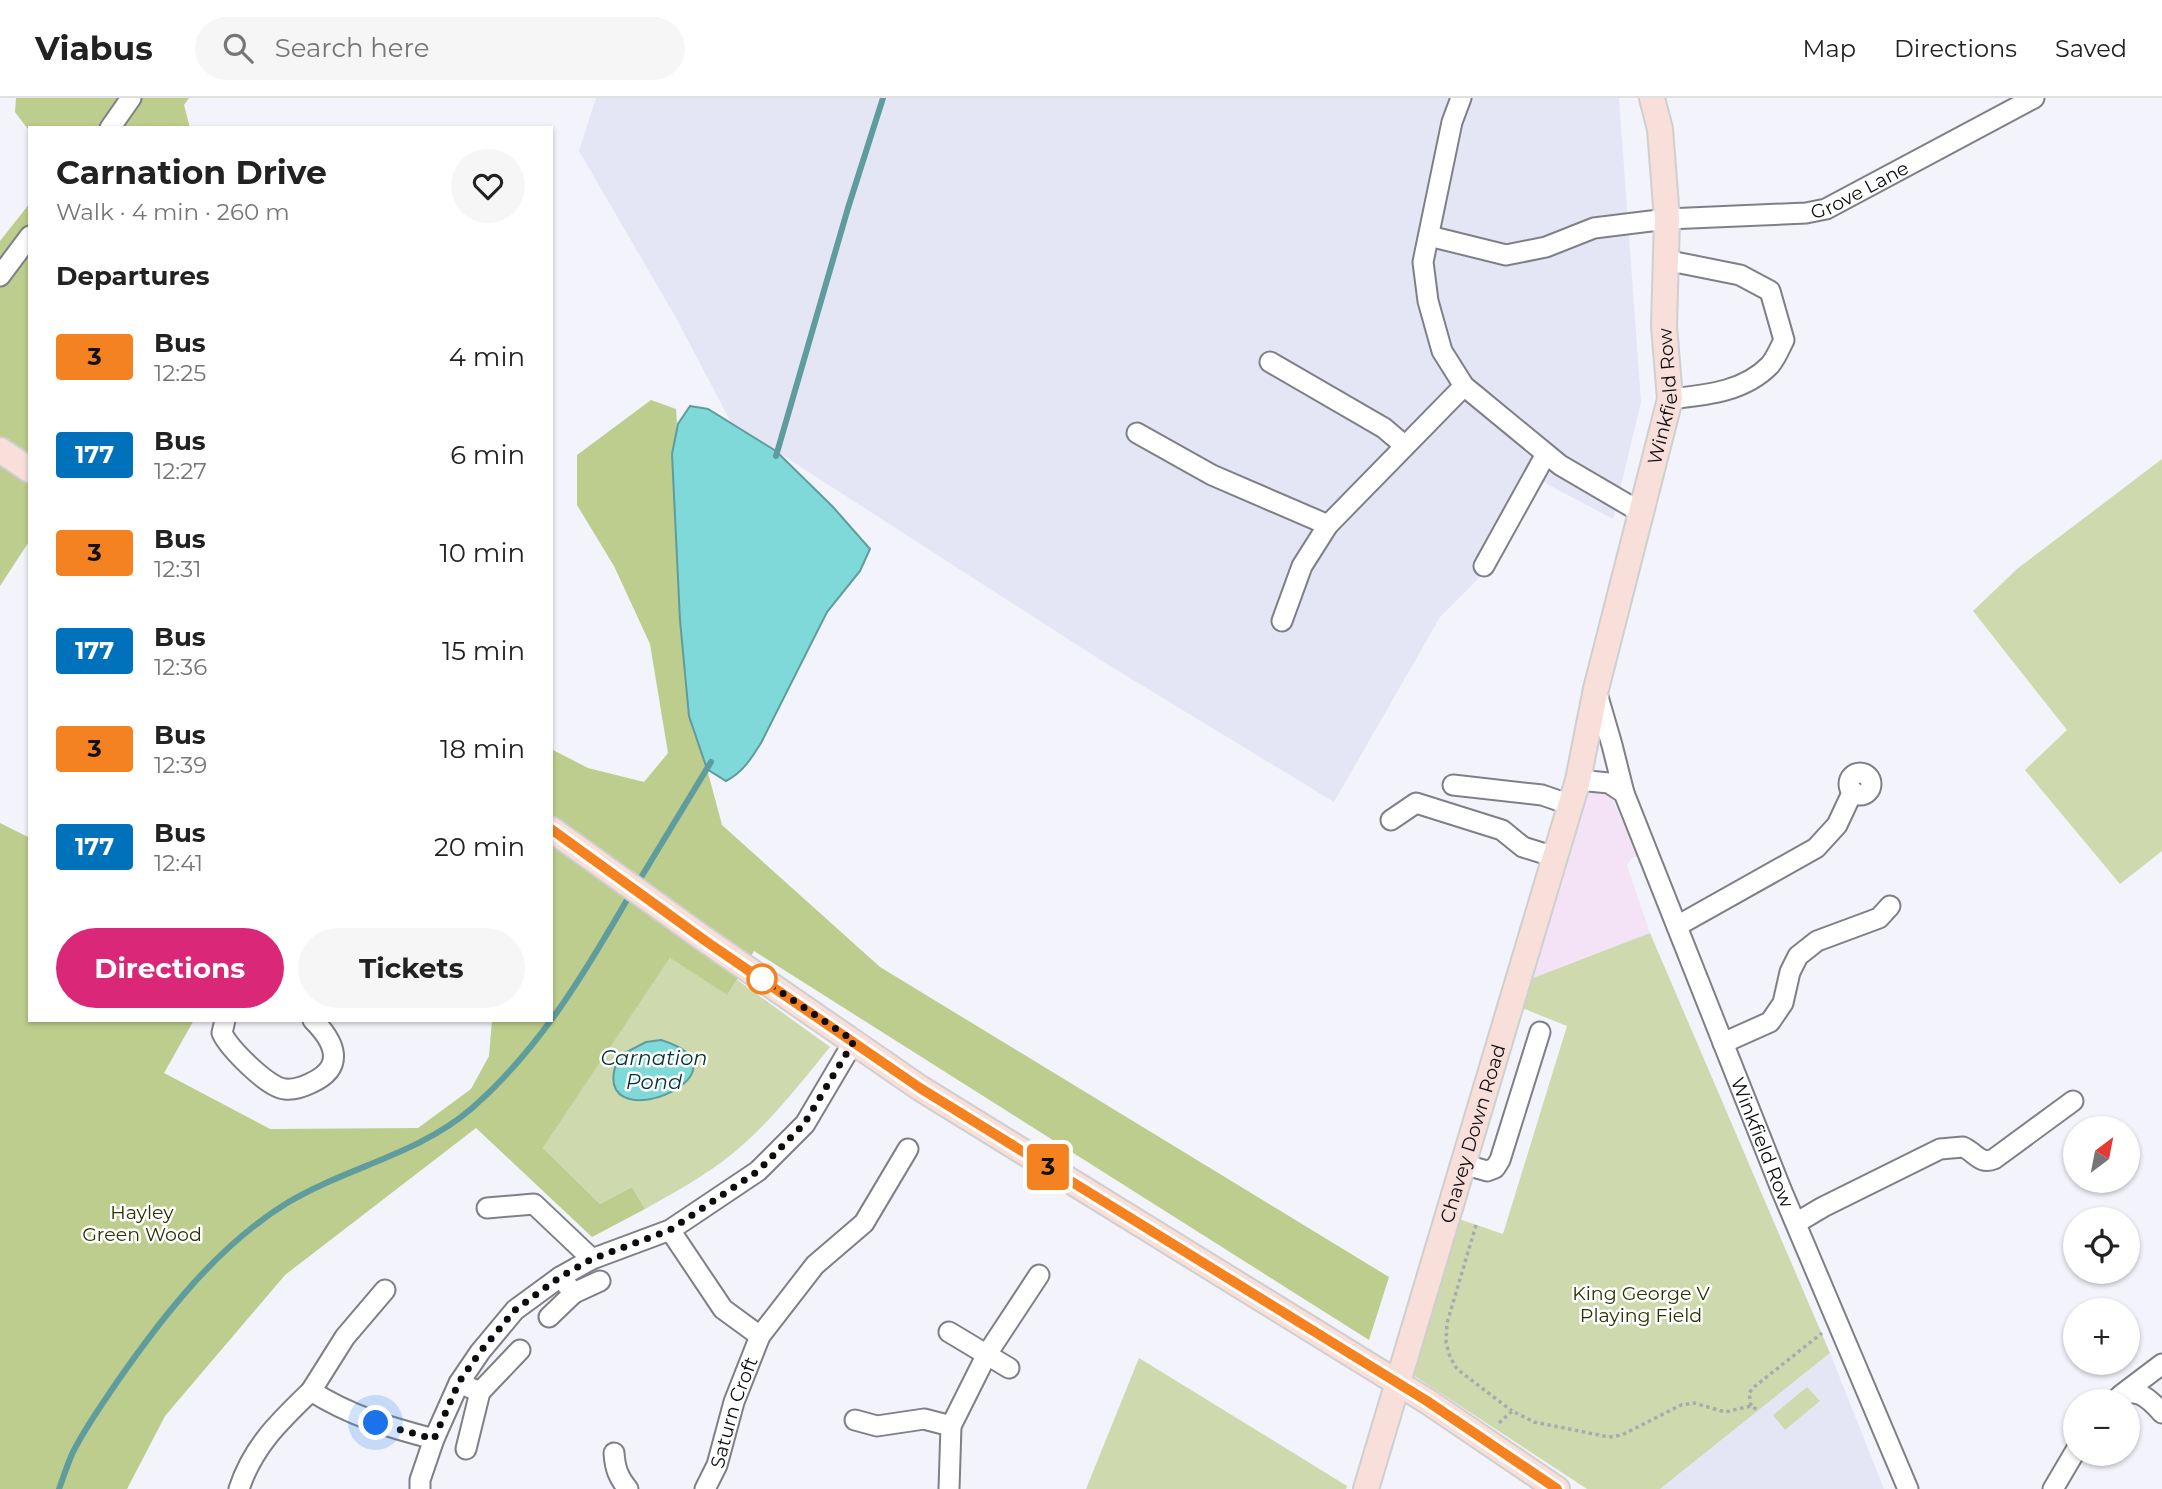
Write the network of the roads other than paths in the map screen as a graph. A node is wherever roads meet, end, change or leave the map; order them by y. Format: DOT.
graph roads {
  1 [pos="131,98"];
  2 [pos="1461,98"];
  3 [pos="1652,98"];
  4 [pos="2034,98"];
  5 [pos="111,126"];
  6 [pos="1667,219"];
  7 [pos="1429,236"];
  8 [pos="28,239"];
  9 [pos="1665,260"];
  10 [pos="0,276"];
  11 [pos="1270,362"];
  12 [pos="1464,386"];
  13 [pos="1670,400"];
  14 [pos="1137,433"];
  15 [pos="1405,446"];
  16 [pos="0,450"];
  17 [pos="1546,454"];
  18 [pos="28,469"];
  19 [pos="1642,513"];
  20 [pos="1328,525"];
  21 [pos="1484,566"];
  22 [pos="1282,621"];
  23 [pos="1596,689"];
  24 [pos="1578,780"];
  25 [pos="1453,785"];
  26 [pos="1853,791"];
  27 [pos="1624,793"];
  28 [pos="1571,805"];
  29 [pos="1391,820"];
  30 [pos="553,830"];
  31 [pos="1555,857"];
  32 [pos="1890,906"];
  33 [pos="1677,926"];
  34 [pos="225,1022"];
  35 [pos="315,1022"];
  36 [pos="1540,1032"];
  37 [pos="854,1041"];
  38 [pos="1723,1043"];
  39 [pos="2073,1101"];
  40 [pos="908,1149"];
  41 [pos="1463,1164"];
  42 [pos="487,1208"];
  43 [pos="1796,1223"];
  44 [pos="670,1230"];
  45 [pos="592,1259"];
  46 [pos="1039,1275"];
  47 [pos="560,1277"];
  48 [pos="600,1281"];
  49 [pos="385,1290"];
  50 [pos="574,1293"];
  51 [pos="549,1317"];
  52 [pos="949,1332"];
  53 [pos="760,1336"];
  54 [pos="520,1350"];
  55 [pos="986,1354"];
  56 [pos="2162,1364"];
  57 [pos="1009,1368"];
  58 [pos="459,1382"];
  59 [pos="1398,1383"];
  60 [pos="2130,1389"];
  61 [pos="311,1391"];
  62 [pos="480,1392"];
  63 [pos="2140,1395"];
  64 [pos="2162,1413"];
  65 [pos="855,1420"];
  66 [pos="951,1426"];
  67 [pos="434,1439"];
  68 [pos="466,1449"];
  69 [pos="614,1453"];
  70 [pos="2067,1466"];
  71 [pos="239,1489"];
  72 [pos="420,1489"];
  73 [pos="628,1489"];
  74 [pos="705,1489"];
  75 [pos="949,1489"];
  76 [pos="1366,1489"];
  77 [pos="1557,1489"];
  78 [pos="1908,1489"];
  79 [pos="2053,1489"];
  1 -- 5 [label="street"];
  2 -- 7 [label="street"];
  3 -- 6 [label="main road, Winkfield Row"];
  4 -- 6 [label="street, Grove Lane"];
  6 -- 7 [label="street, Grove Lane"];
  6 -- 9 [label="main road, Winkfield Row"];
  7 -- 12 [label="street"];
  8 -- 10 [label="street"];
  9 -- 13 [label="main road, Winkfield Row"];
  9 -- 13 [label="street"];
  11 -- 15 [label="street"];
  12 -- 15 [label="street"];
  12 -- 17 [label="street"];
  13 -- 19 [label="main road, Winkfield Row"];
  14 -- 20 [label="street"];
  15 -- 20 [label="street"];
  16 -- 18 [label="main road"];
  17 -- 19 [label="street"];
  17 -- 21 [label="street"];
  19 -- 23 [label="main road, Winkfield Row"];
  20 -- 22 [label="street"];
  23 -- 24 [label="main road, Winkfield Row"];
  23 -- 27 [label="street, Winkfield Row"];
  24 -- 27 [label="street"];
  24 -- 28 [label="main road, Chavey Down Road"];
  25 -- 28 [label="street"];
  26 -- 33 [label="street"];
  27 -- 33 [label="street, Winkfield Row"];
  28 -- 31 [label="main road, Chavey Down Road"];
  29 -- 31 [label="street"];
  30 -- 37 [label="main road"];
  31 -- 41 [label="main road, Chavey Down Road"];
  32 -- 38 [label="street"];
  33 -- 38 [label="street, Winkfield Row"];
  34 -- 35 [label="street"];
  36 -- 41 [label="street"];
  37 -- 44 [label="street"];
  37 -- 59 [label="main road"];
  38 -- 43 [label="street, Winkfield Row"];
  39 -- 43 [label="street"];
  40 -- 53 [label="street, Saturn Croft"];
  41 -- 59 [label="main road, Chavey Down Road"];
  42 -- 45 [label="street"];
  43 -- 78 [label="street, Winkfield Row"];
  44 -- 45 [label="street"];
  44 -- 53 [label="street, Saturn Croft"];
  45 -- 47 [label="street"];
  46 -- 55 [label="street"];
  47 -- 50 [label="street"];
  47 -- 58 [label="street"];
  48 -- 50 [label="street"];
  49 -- 61 [label="street"];
  50 -- 51 [label="street"];
  52 -- 55 [label="street"];
  53 -- 74 [label="street, Saturn Croft"];
  54 -- 62 [label="street"];
  55 -- 57 [label="street"];
  55 -- 66 [label="street"];
  56 -- 60 [label="street"];
  58 -- 62 [label="street"];
  58 -- 67 [label="street"];
  59 -- 76 [label="main road, Chavey Down Road"];
  59 -- 77 [label="main road"];
  61 -- 67 [label="street"];
  61 -- 71 [label="street"];
  62 -- 68 [label="street"];
  63 -- 64 [label="street"];
  65 -- 66 [label="street"];
  66 -- 75 [label="street"];
  67 -- 72 [label="street"];
  69 -- 73 [label="street"];
  70 -- 79 [label="street"];
}
